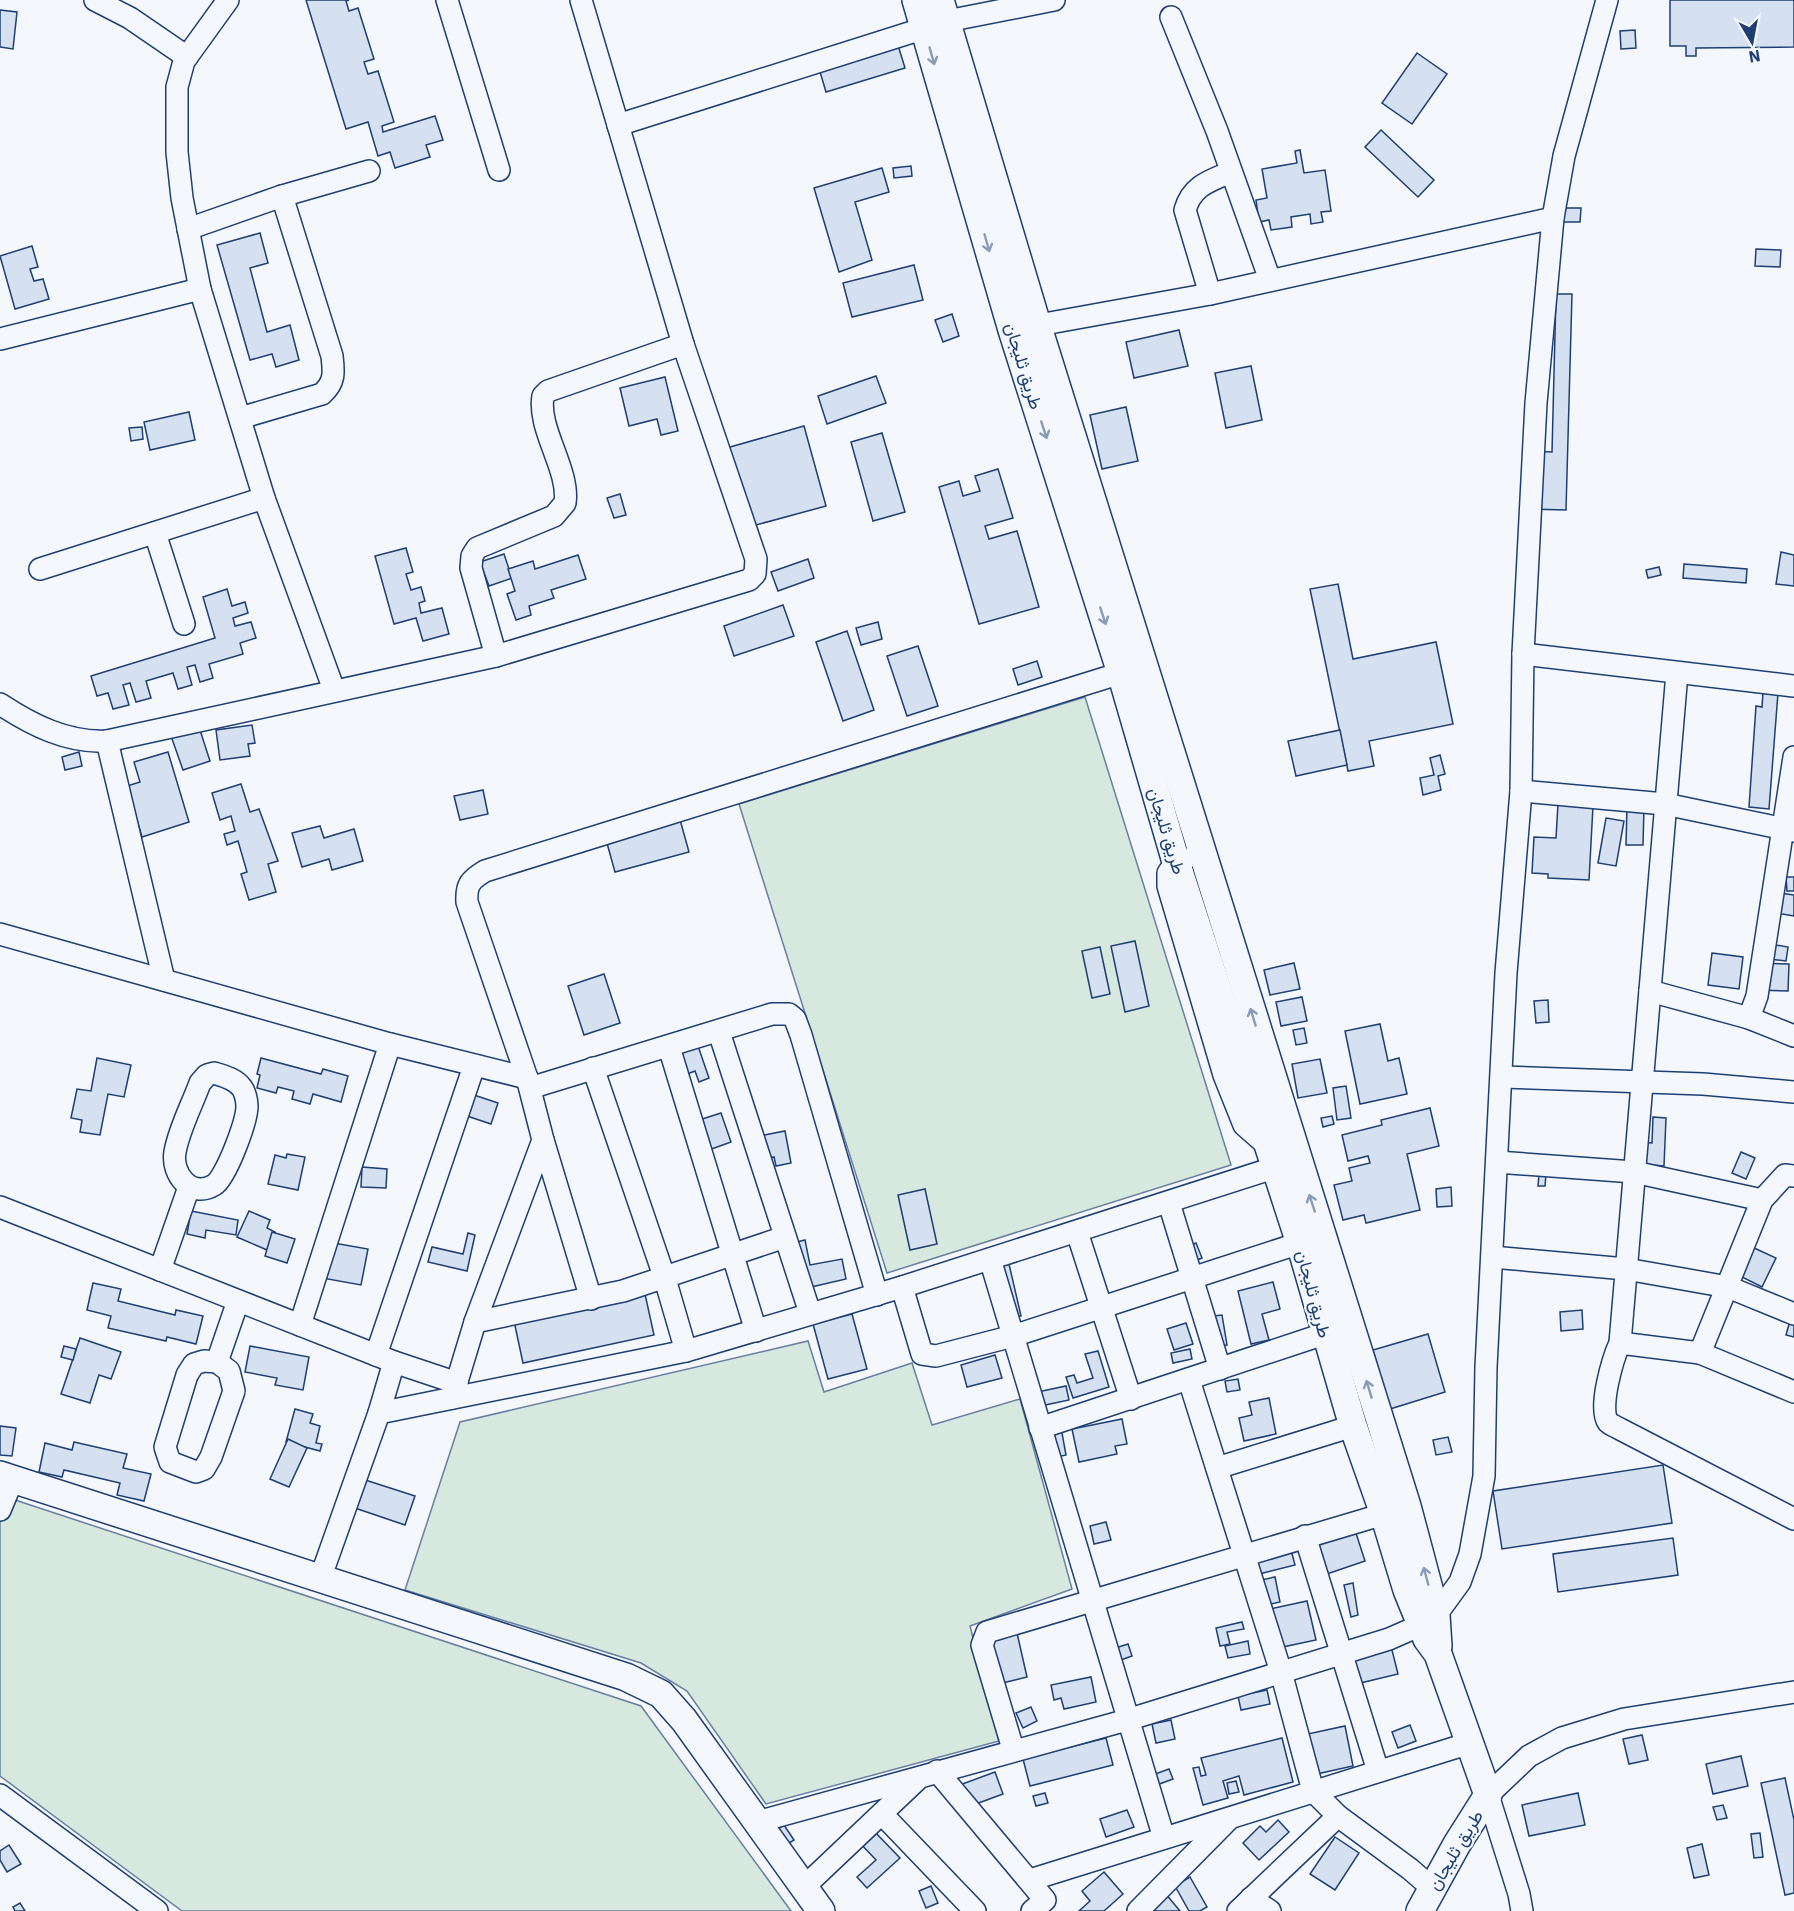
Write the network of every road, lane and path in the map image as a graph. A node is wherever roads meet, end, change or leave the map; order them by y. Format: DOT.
graph roads {
  1 [pos="95,0"];
  2 [pos="228,0"];
  3 [pos="447,0"];
  4 [pos="581,0"];
  5 [pos="916,0"];
  6 [pos="1054,0"];
  7 [pos="1607,0"];
  8 [pos="1016,4"];
  9 [pos="937,16"];
  10 [pos="1171,17"];
  11 [pos="187,57"];
  12 [pos="618,125"];
  13 [pos="499,170"];
  14 [pos="369,171"];
  15 [pos="1232,172"];
  16 [pos="282,196"];
  17 [pos="1553,218"];
  18 [pos="188,229"];
  19 [pos="1270,280"];
  20 [pos="200,289"];
  21 [pos="1210,294"];
  22 [pos="1025,327"];
  23 [pos="0,339"];
  24 [pos="684,344"];
  25 [pos="240,418"];
  26 [pos="264,498"];
  27 [pos="155,533"];
  28 [pos="40,569"];
  29 [pos="184,624"];
  30 [pos="1523,654"];
  31 [pos="496,656"];
  32 [pos="1121,673"];
  33 [pos="1677,673"];
  34 [pos="1794,686"];
  35 [pos="334,690"];
  36 [pos="0,704"];
  37 [pos="107,741"];
  38 [pos="1794,757"];
  39 [pos="1521,791"];
  40 [pos="1665,804"];
  41 [pos="1788,830"];
  42 [pos="1202,854"];
  43 [pos="1176,862"];
  44 [pos="0,934"];
  45 [pos="164,980"];
  46 [pos="1650,991"];
  47 [pos="1749,1017"];
  48 [pos="719,1032"];
  49 [pos="1794,1036"];
  50 [pos="390,1044"];
  51 [pos="669,1047"];
  52 [pos="474,1066"];
  53 [pos="594,1068"];
  54 [pos="1502,1077"];
  55 [pos="1642,1082"];
  56 [pos="528,1083"];
  57 [pos="1794,1092"];
  58 [pos="543,1140"];
  59 [pos="1281,1158"];
  60 [pos="1497,1162"];
  61 [pos="1634,1172"];
  62 [pos="1794,1176"];
  63 [pos="189,1187"];
  64 [pos="1762,1200"];
  65 [pos="1169,1203"];
  66 [pos="0,1207"];
  67 [pos="1077,1232"];
  68 [pos="785,1237"];
  69 [pos="1300,1243"];
  70 [pos="732,1256"];
  71 [pos="1492,1257"];
  72 [pos="990,1259"];
  73 [pos="1626,1269"];
  74 [pos="160,1270"];
  75 [pos="1192,1278"];
  76 [pos="665,1279"];
  77 [pos="902,1287"];
  78 [pos="1728,1287"];
  79 [pos="877,1294"];
  80 [pos="591,1299"];
  81 [pos="238,1301"];
  82 [pos="1101,1308"];
  83 [pos="810,1314"];
  84 [pos="1794,1314"];
  85 [pos="475,1322"];
  86 [pos="300,1325"];
  87 [pos="756,1331"];
  88 [pos="1324,1334"];
  89 [pos="1013,1336"];
  90 [pos="1620,1343"];
  91 [pos="686,1351"];
  92 [pos="1700,1353"];
  93 [pos="385,1359"];
  94 [pos="218,1362"];
  95 [pos="1220,1369"];
  96 [pos="1189,1380"];
  97 [pos="454,1391"];
  98 [pos="1794,1392"];
  99 [pos="1131,1399"];
  100 [pos="379,1413"];
  101 [pos="1353,1426"];
  102 [pos="1040,1428"];
  103 [pos="1217,1468"];
  104 [pos="6,1477"];
  105 [pos="0,1510"];
  106 [pos="1384,1514"];
  107 [pos="1794,1519"];
  108 [pos="1305,1536"];
  109 [pos="1245,1554"];
  110 [pos="320,1578"];
  111 [pos="1091,1600"];
  112 [pos="1429,1620"];
  113 [pos="1340,1655"];
  114 [pos="1281,1672"];
  115 [pos="1793,1690"];
  116 [pos="1127,1720"];
  117 [pos="1470,1743"];
  118 [pos="1013,1749"];
  119 [pos="1378,1771"];
  120 [pos="929,1774"];
  121 [pos="1313,1791"];
  122 [pos="0,1795"];
  123 [pos="1488,1795"];
  124 [pos="882,1814"];
  125 [pos="1338,1816"];
  126 [pos="1232,1817"];
  127 [pos="757,1822"];
  128 [pos="1164,1838"];
  129 [pos="1030,1880"];
  130 [pos="804,1887"];
  131 [pos="1426,1899"];
  132 [pos="1245,1905"];
  133 [pos="1044,1907"];
  134 [pos="157,1911"];
  135 [pos="821,1911"];
  136 [pos="975,1911"];
  137 [pos="1138,1911"];
  138 [pos="1270,1911"];
  139 [pos="1522,1911"];
  1 -- 11 [label="street"];
  2 -- 11 [label="street"];
  3 -- 13 [label="street"];
  4 -- 12 [label="street"];
  5 -- 9 [label="main road, طريق ثليجان"];
  6 -- 8 [label="street"];
  7 -- 17 [label="street"];
  8 -- 9 [label="street"];
  9 -- 12 [label="street"];
  9 -- 22 [label="main road, طريق ثليجان"];
  10 -- 15 [label="street"];
  11 -- 18 [label="street"];
  12 -- 24 [label="street"];
  14 -- 16 [label="street"];
  15 -- 19 [label="street"];
  15 -- 21 [label="street"];
  16 -- 18 [label="street"];
  16 -- 25 [label="street"];
  17 -- 19 [label="street"];
  17 -- 30 [label="street"];
  18 -- 20 [label="street"];
  19 -- 21 [label="street"];
  20 -- 23 [label="street"];
  20 -- 25 [label="street"];
  21 -- 22 [label="street"];
  22 -- 32 [label="main road, طريق ثليجان, one-way"];
  22 -- 42 [label="main road, طريق ثليجان"];
  24 -- 31 [label="street"];
  24 -- 31 [label="street"];
  25 -- 26 [label="street"];
  26 -- 27 [label="street"];
  26 -- 35 [label="street"];
  27 -- 28 [label="street"];
  27 -- 29 [label="street"];
  30 -- 33 [label="street"];
  30 -- 39 [label="street"];
  31 -- 35 [label="street"];
  32 -- 43 [label="main road, طريق ثليجان"];
  32 -- 56 [label="street"];
  33 -- 34 [label="street"];
  33 -- 40 [label="street"];
  35 -- 37 [label="street"];
  36 -- 37 [label="street"];
  37 -- 45 [label="street"];
  38 -- 41 [label="street"];
  39 -- 40 [label="street"];
  39 -- 54 [label="street"];
  40 -- 41 [label="street"];
  40 -- 46 [label="street"];
  41 -- 47 [label="street"];
  42 -- 43 [label="street"];
  59 -- 42 [label="main road, طريق ثليجان, one-way"];
  43 -- 59 [label="main road, طريق ثليجان"];
  44 -- 45 [label="street"];
  45 -- 50 [label="street"];
  46 -- 47 [label="street"];
  46 -- 55 [label="street"];
  47 -- 49 [label="street"];
  48 -- 51 [label="street"];
  48 -- 68 [label="street"];
  48 -- 79 [label="street"];
  50 -- 52 [label="street"];
  50 -- 86 [label="street"];
  51 -- 53 [label="street"];
  51 -- 70 [label="street"];
  52 -- 56 [label="street"];
  52 -- 93 [label="street"];
  53 -- 56 [label="street"];
  53 -- 76 [label="street"];
  54 -- 55 [label="street"];
  54 -- 60 [label="street"];
  55 -- 57 [label="street"];
  55 -- 61 [label="street"];
  56 -- 58 [label="street"];
  58 -- 80 [label="street"];
  58 -- 85 [label="street"];
  59 -- 65 [label="street"];
  59 -- 69 [label="main road, طريق ثليجان"];
  112 -- 59 [label="main road, طريق ثليجان, one-way"];
  60 -- 61 [label="street"];
  60 -- 71 [label="street"];
  61 -- 64 [label="street"];
  61 -- 73 [label="street"];
  62 -- 64 [label="street"];
  63 -- 63 [label="street"];
  63 -- 74 [label="street"];
  64 -- 78 [label="street"];
  65 -- 67 [label="street"];
  65 -- 75 [label="street"];
  66 -- 74 [label="street"];
  67 -- 72 [label="street"];
  67 -- 82 [label="street"];
  68 -- 70 [label="street"];
  68 -- 83 [label="street"];
  69 -- 75 [label="street"];
  69 -- 88 [label="main road, طريق ثليجان"];
  70 -- 76 [label="street"];
  70 -- 87 [label="street"];
  71 -- 73 [label="street"];
  71 -- 112 [label="street"];
  72 -- 77 [label="street"];
  72 -- 89 [label="street"];
  73 -- 78 [label="street"];
  73 -- 90 [label="street"];
  74 -- 81 [label="street"];
  75 -- 82 [label="street"];
  75 -- 95 [label="street"];
  76 -- 80 [label="street"];
  76 -- 91 [label="street"];
  77 -- 79 [label="street"];
  77 -- 89 [label="street"];
  78 -- 84 [label="street"];
  78 -- 92 [label="street"];
  79 -- 83 [label="street"];
  80 -- 85 [label="street"];
  81 -- 86 [label="street"];
  81 -- 94 [label="street"];
  82 -- 89 [label="street"];
  82 -- 99 [label="street"];
  83 -- 87 [label="street"];
  85 -- 97 [label="street"];
  86 -- 93 [label="street"];
  87 -- 91 [label="street"];
  88 -- 95 [label="street"];
  88 -- 101 [label="main road, طريق ثليجان"];
  89 -- 102 [label="street"];
  90 -- 92 [label="street"];
  90 -- 107 [label="street"];
  91 -- 97 [label="street"];
  92 -- 98 [label="street"];
  93 -- 97 [label="street"];
  93 -- 100 [label="street"];
  94 -- 94 [label="street"];
  95 -- 96 [label="street"];
  96 -- 99 [label="street"];
  96 -- 103 [label="street"];
  97 -- 100 [label="street"];
  99 -- 102 [label="street"];
  100 -- 110 [label="street"];
  101 -- 103 [label="street"];
  101 -- 106 [label="main road, طريق ثليجان"];
  102 -- 111 [label="street"];
  103 -- 109 [label="street"];
  104 -- 105 [label="street"];
  104 -- 110 [label="main road"];
  106 -- 108 [label="street"];
  106 -- 112 [label="main road, طريق ثليجان"];
  108 -- 109 [label="street"];
  108 -- 113 [label="street"];
  109 -- 111 [label="street"];
  109 -- 114 [label="street"];
  110 -- 127 [label="main road"];
  111 -- 116 [label="street"];
  111 -- 118 [label="street"];
  112 -- 113 [label="street"];
  112 -- 117 [label="main road, طريق ثليجان"];
  113 -- 114 [label="street"];
  113 -- 119 [label="street"];
  114 -- 116 [label="street"];
  114 -- 121 [label="street"];
  115 -- 123 [label="street"];
  116 -- 118 [label="street"];
  116 -- 128 [label="street"];
  117 -- 119 [label="street"];
  117 -- 123 [label="main road, طريق ثليجان"];
  118 -- 120 [label="street"];
  119 -- 121 [label="street"];
  120 -- 124 [label="street"];
  120 -- 127 [label="street"];
  120 -- 129 [label="street"];
  121 -- 125 [label="street"];
  121 -- 126 [label="street"];
  122 -- 134 [label="street"];
  123 -- 131 [label="main road, طريق ثليجان"];
  123 -- 139 [label="street"];
  124 -- 130 [label="street"];
  124 -- 136 [label="street"];
  125 -- 131 [label="street"];
  125 -- 132 [label="street"];
  126 -- 128 [label="street"];
  126 -- 137 [label="street"];
  127 -- 130 [label="main road"];
  128 -- 129 [label="street"];
  129 -- 133 [label="street"];
  130 -- 135 [label="main road"];
  132 -- 138 [label="street"];
}
